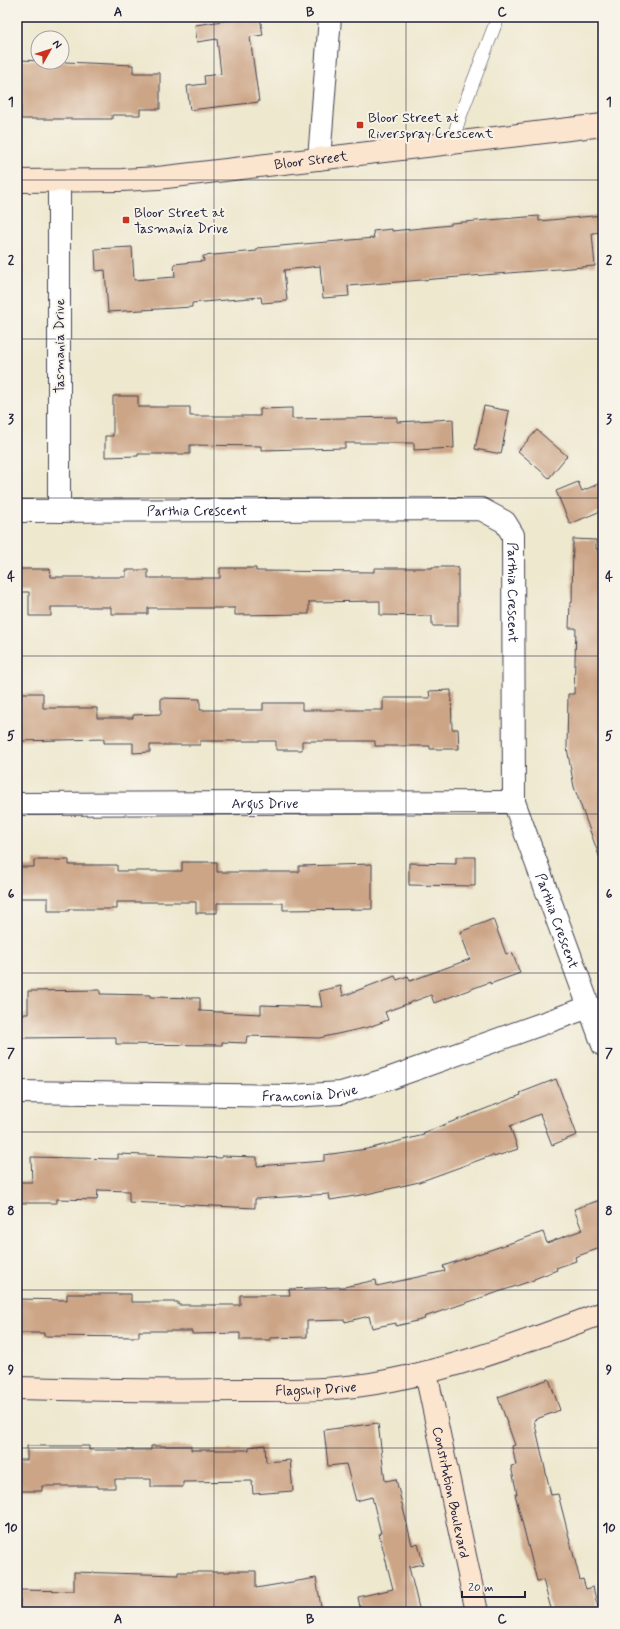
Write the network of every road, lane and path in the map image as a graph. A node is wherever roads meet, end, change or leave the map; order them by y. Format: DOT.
graph roads {
  1 [pos="330,17"];
  2 [pos="498,17"];
  3 [pos="603,125"];
  4 [pos="452,143"];
  5 [pos="319,159"];
  6 [pos="59,180"];
  7 [pos="17,181"];
  8 [pos="17,511"];
  9 [pos="59,511"];
  10 [pos="514,802"];
  11 [pos="17,804"];
  12 [pos="589,1007"];
  13 [pos="603,1045"];
  14 [pos="17,1092"];
  15 [pos="603,1313"];
  16 [pos="426,1373"];
  17 [pos="17,1388"];
  18 [pos="477,1612"];
  1 -- 5 [label="street"];
  2 -- 4 [label="lane"];
  3 -- 4 [label="street, Bloor Street"];
  4 -- 5 [label="street, Bloor Street"];
  5 -- 6 [label="street, Bloor Street"];
  6 -- 7 [label="street, Bloor Street"];
  6 -- 9 [label="street, Tasmania Drive"];
  8 -- 9 [label="street, Parthia Crescent"];
  9 -- 10 [label="street, Parthia Crescent"];
  10 -- 11 [label="street, Argus Drive"];
  10 -- 12 [label="street, Parthia Crescent"];
  12 -- 13 [label="street, Parthia Crescent"];
  12 -- 14 [label="street, Franconia Drive"];
  15 -- 16 [label="street, Flagship Drive"];
  16 -- 17 [label="street, Flagship Drive"];
  16 -- 18 [label="street, Constitution Boulevard"];
}
